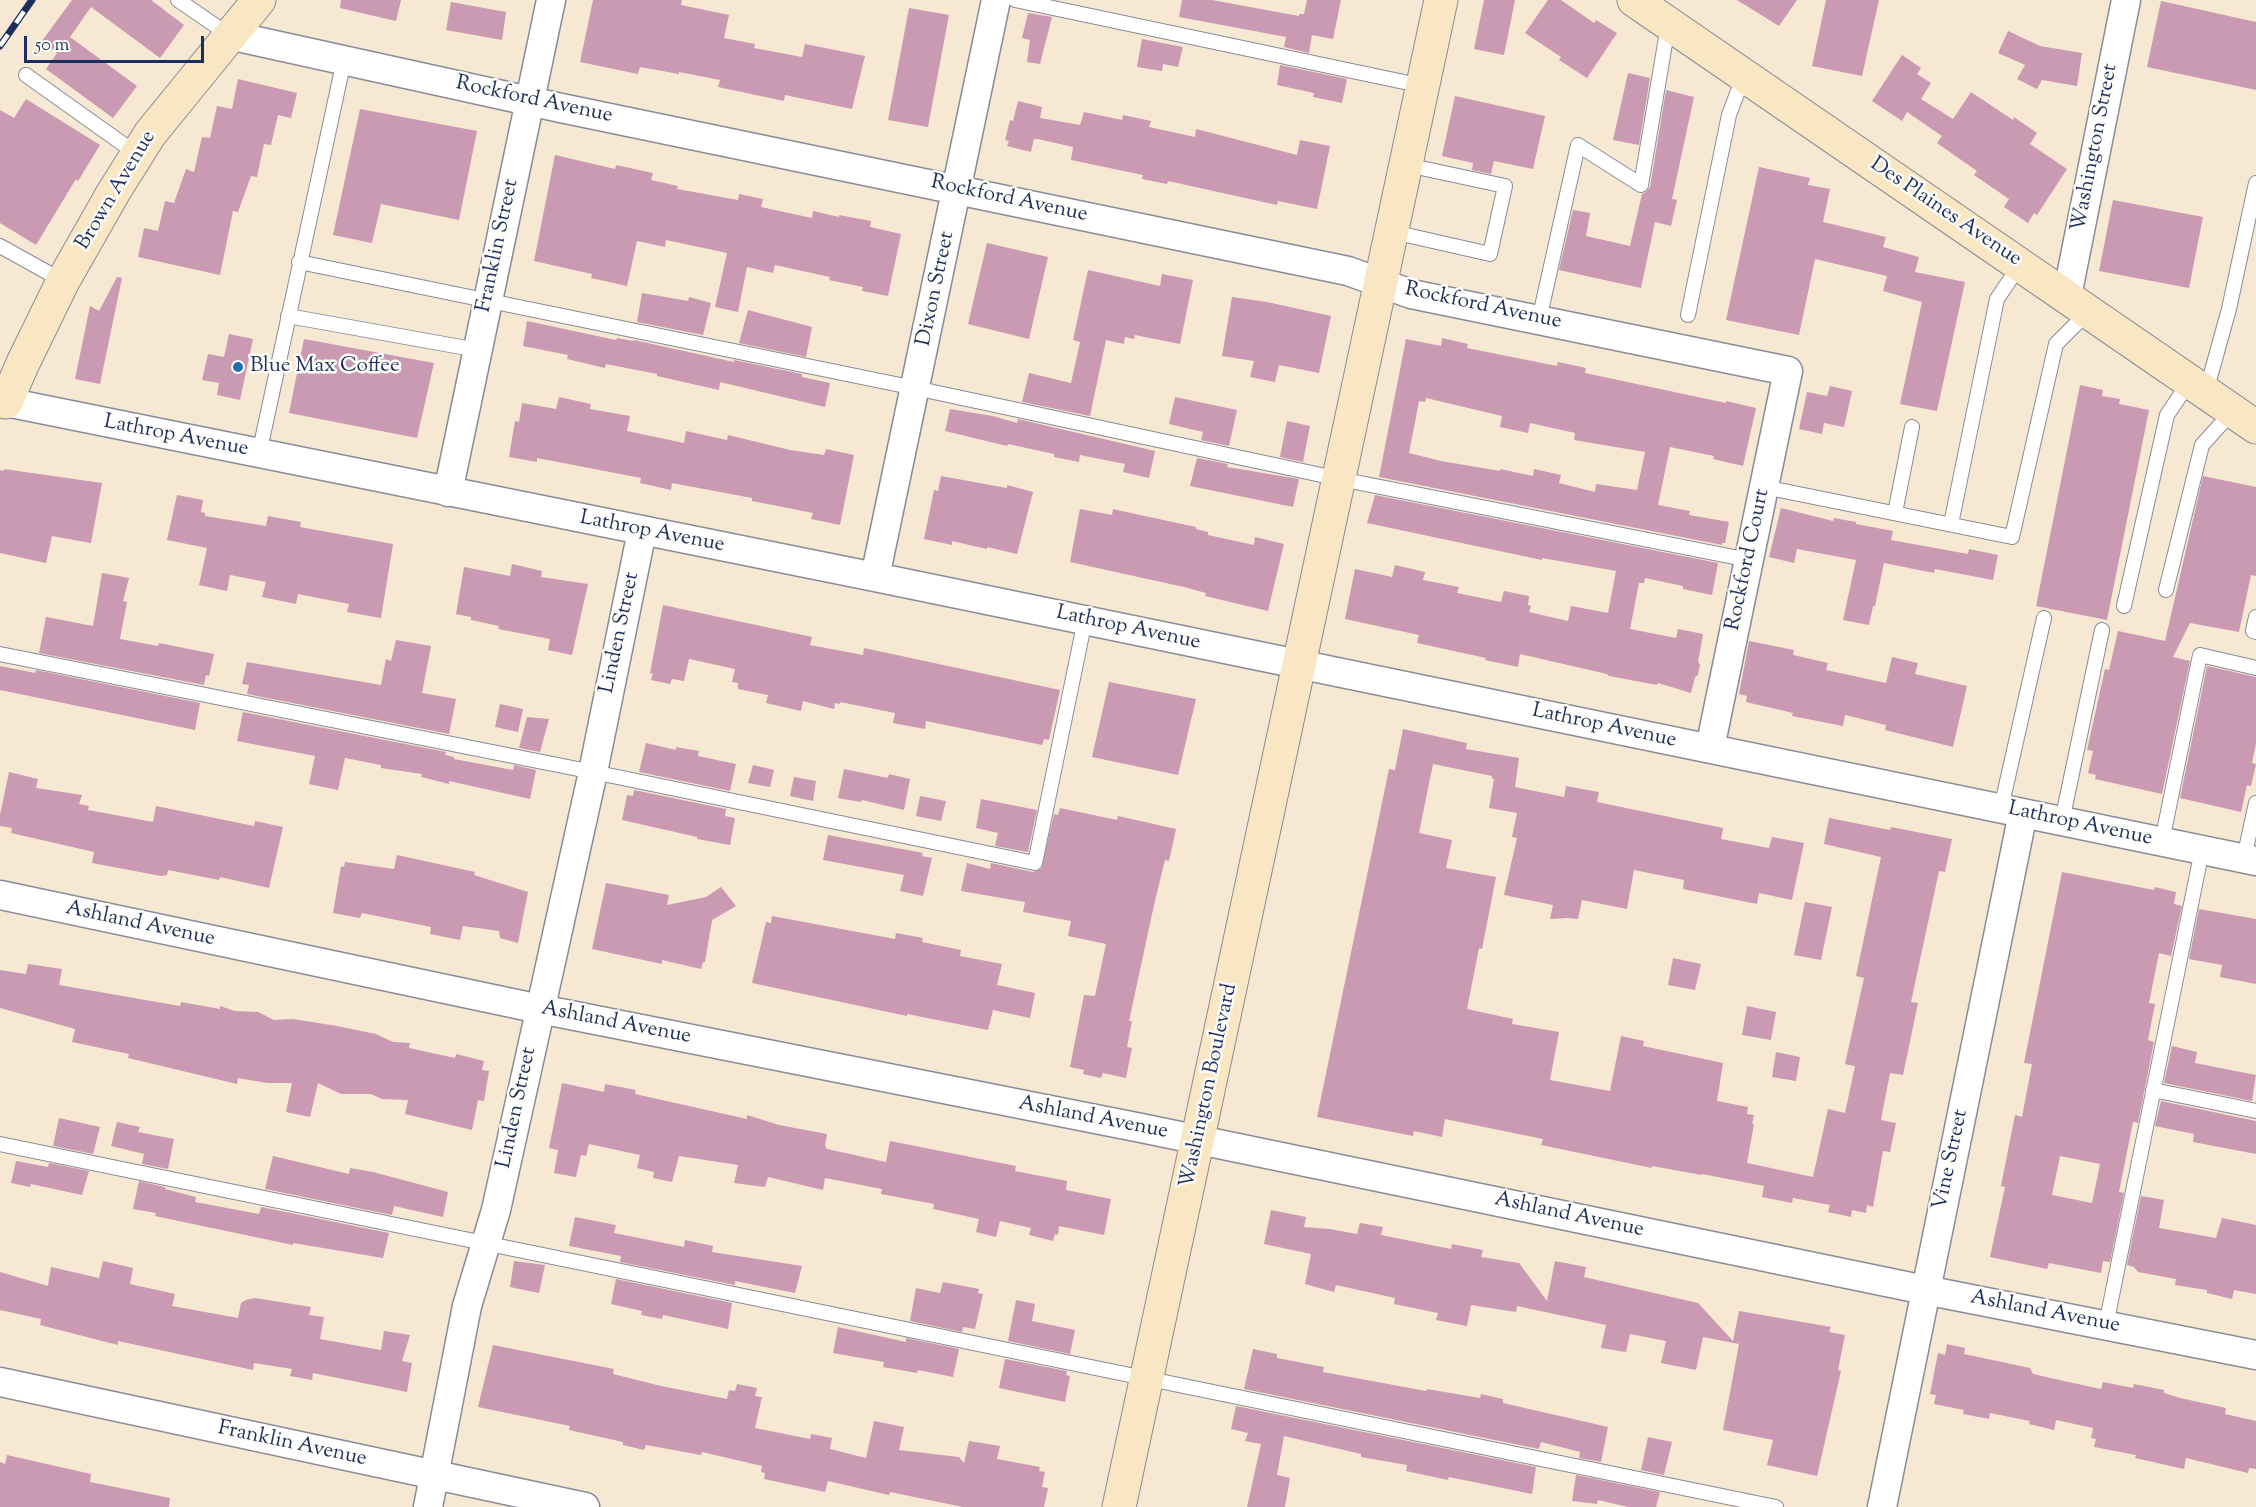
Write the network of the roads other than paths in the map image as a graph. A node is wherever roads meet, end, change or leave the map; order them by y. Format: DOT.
graph roads {
  1 [pos="178,0"];
  2 [pos="259,0"];
  3 [pos="551,0"];
  4 [pos="996,0"];
  5 [pos="1015,0"];
  6 [pos="1441,0"];
  7 [pos="2126,0"];
  8 [pos="1636,1"];
  9 [pos="1669,24"];
  10 [pos="229,35"];
  11 [pos="344,60"];
  12 [pos="26,75"];
  13 [pos="1743,75"];
  14 [pos="1423,86"];
  15 [pos="530,101"];
  16 [pos="137,154"];
  17 [pos="1407,165"];
  18 [pos="2256,183"];
  19 [pos="958,189"];
  20 [pos="1393,232"];
  21 [pos="0,246"];
  22 [pos="299,262"];
  23 [pos="2021,264"];
  24 [pos="63,281"];
  25 [pos="1382,284"];
  26 [pos="488,299"];
  27 [pos="2078,303"];
  28 [pos="1688,315"];
  29 [pos="288,316"];
  30 [pos="1539,320"];
  31 [pos="478,350"];
  32 [pos="1788,371"];
  33 [pos="2198,387"];
  34 [pos="915,388"];
  35 [pos="3,402"];
  36 [pos="2245,419"];
  37 [pos="1912,428"];
  38 [pos="259,454"];
  39 [pos="1340,480"];
  40 [pos="1764,487"];
  41 [pos="448,492"];
  42 [pos="1895,513"];
  43 [pos="1951,524"];
  44 [pos="642,531"];
  45 [pos="1749,560"];
  46 [pos="875,577"];
  47 [pos="2166,590"];
  48 [pos="2124,606"];
  49 [pos="2256,617"];
  50 [pos="2044,618"];
  51 [pos="1085,620"];
  52 [pos="2102,630"];
  53 [pos="2256,632"];
  54 [pos="0,654"];
  55 [pos="1299,665"];
  56 [pos="2256,668"];
  57 [pos="1710,748"];
  58 [pos="593,772"];
  59 [pos="2256,802"];
  60 [pos="2012,811"];
  61 [pos="2062,821"];
  62 [pos="2162,842"];
  63 [pos="2202,850"];
  64 [pos="2250,859"];
  65 [pos="0,895"];
  66 [pos="540,1009"];
  67 [pos="2153,1090"];
  68 [pos="2256,1111"];
  69 [pos="1198,1140"];
  70 [pos="0,1144"];
  71 [pos="488,1242"];
  72 [pos="1925,1290"];
  73 [pos="2106,1325"];
  74 [pos="2256,1355"];
  75 [pos="1147,1378"];
  76 [pos="0,1382"];
  77 [pos="435,1476"];
  78 [pos="428,1507"];
  79 [pos="585,1507"];
  80 [pos="1119,1507"];
  81 [pos="1776,1507"];
  82 [pos="1882,1507"];
  1 -- 10 [label="lane"];
  2 -- 10 [label="street, Brown Avenue"];
  3 -- 15 [label="street, Franklin Street"];
  4 -- 19 [label="street, Dixon Street"];
  5 -- 14 [label="lane"];
  6 -- 14 [label="street, Washington Boulevard"];
  7 -- 27 [label="street, Washington Street"];
  8 -- 9 [label="street, Des Plaines Avenue"];
  9 -- 13 [label="street, Des Plaines Avenue"];
  9 -- 30 [label="lane"];
  10 -- 11 [label="street, Rockford Avenue"];
  10 -- 16 [label="street, Brown Avenue"];
  11 -- 15 [label="street, Rockford Avenue"];
  11 -- 22 [label="lane"];
  12 -- 16 [label="lane"];
  13 -- 23 [label="street, Des Plaines Avenue"];
  13 -- 28 [label="lane"];
  14 -- 17 [label="street, Washington Boulevard"];
  15 -- 19 [label="street, Rockford Avenue"];
  15 -- 26 [label="street, Franklin Street"];
  16 -- 24 [label="street, Brown Avenue"];
  17 -- 20 [label="street, Washington Boulevard"];
  17 -- 20 [label="lane"];
  18 -- 33 [label="lane"];
  19 -- 25 [label="street, Rockford Avenue"];
  19 -- 34 [label="street, Dixon Street"];
  20 -- 25 [label="street, Washington Boulevard"];
  21 -- 24 [label="lane"];
  22 -- 26 [label="lane"];
  22 -- 29 [label="lane"];
  23 -- 27 [label="street, Des Plaines Avenue"];
  23 -- 43 [label="lane"];
  24 -- 35 [label="street, Brown Avenue"];
  25 -- 30 [label="street, Rockford Avenue"];
  25 -- 39 [label="street, Washington Boulevard"];
  26 -- 31 [label="street, Franklin Street"];
  26 -- 34 [label="lane"];
  27 -- 33 [label="street, Des Plaines Avenue"];
  27 -- 43 [label="lane"];
  29 -- 31 [label="lane"];
  29 -- 38 [label="lane"];
  30 -- 32 [label="street, Rockford Avenue"];
  31 -- 41 [label="street, Franklin Street"];
  32 -- 40 [label="street, Rockford Court"];
  33 -- 36 [label="street, Des Plaines Avenue"];
  33 -- 48 [label="lane"];
  34 -- 39 [label="lane"];
  34 -- 46 [label="street, Dixon Street"];
  35 -- 38 [label="street, Lathrop Avenue"];
  36 -- 47 [label="lane"];
  37 -- 42 [label="lane"];
  38 -- 41 [label="street, Lathrop Avenue"];
  39 -- 45 [label="lane"];
  39 -- 55 [label="street, Washington Boulevard"];
  40 -- 42 [label="lane"];
  40 -- 45 [label="street, Rockford Court"];
  41 -- 44 [label="street, Lathrop Avenue"];
  42 -- 43 [label="lane"];
  44 -- 46 [label="street, Lathrop Avenue"];
  44 -- 58 [label="street, Linden Street"];
  45 -- 57 [label="street, Rockford Court"];
  46 -- 51 [label="street, Lathrop Avenue"];
  49 -- 53 [label="lane"];
  50 -- 60 [label="lane"];
  51 -- 55 [label="street, Lathrop Avenue"];
  51 -- 58 [label="lane"];
  52 -- 61 [label="lane"];
  54 -- 58 [label="lane"];
  55 -- 57 [label="street, Lathrop Avenue"];
  55 -- 69 [label="street, Washington Boulevard"];
  56 -- 62 [label="lane"];
  57 -- 60 [label="street, Lathrop Avenue"];
  58 -- 66 [label="street, Linden Street"];
  59 -- 64 [label="lane"];
  60 -- 61 [label="street, Lathrop Avenue"];
  60 -- 72 [label="street, Vine Street"];
  61 -- 62 [label="street, Lathrop Avenue"];
  62 -- 63 [label="street, Lathrop Avenue"];
  63 -- 64 [label="street, Lathrop Avenue"];
  63 -- 67 [label="lane"];
  65 -- 66 [label="street, Ashland Avenue"];
  66 -- 69 [label="street, Ashland Avenue"];
  66 -- 71 [label="street, Linden Street"];
  67 -- 68 [label="lane"];
  67 -- 73 [label="lane"];
  69 -- 72 [label="street, Ashland Avenue"];
  69 -- 75 [label="street, Washington Boulevard"];
  70 -- 71 [label="lane"];
  71 -- 75 [label="lane"];
  71 -- 77 [label="street, Linden Street"];
  72 -- 73 [label="street, Ashland Avenue"];
  72 -- 82 [label="street, Vine Street"];
  73 -- 74 [label="street, Ashland Avenue"];
  75 -- 80 [label="street, Washington Boulevard"];
  75 -- 81 [label="lane"];
  76 -- 77 [label="street, Franklin Avenue"];
  77 -- 78 [label="street, Linden Street"];
  77 -- 79 [label="street, Franklin Avenue"];
}
